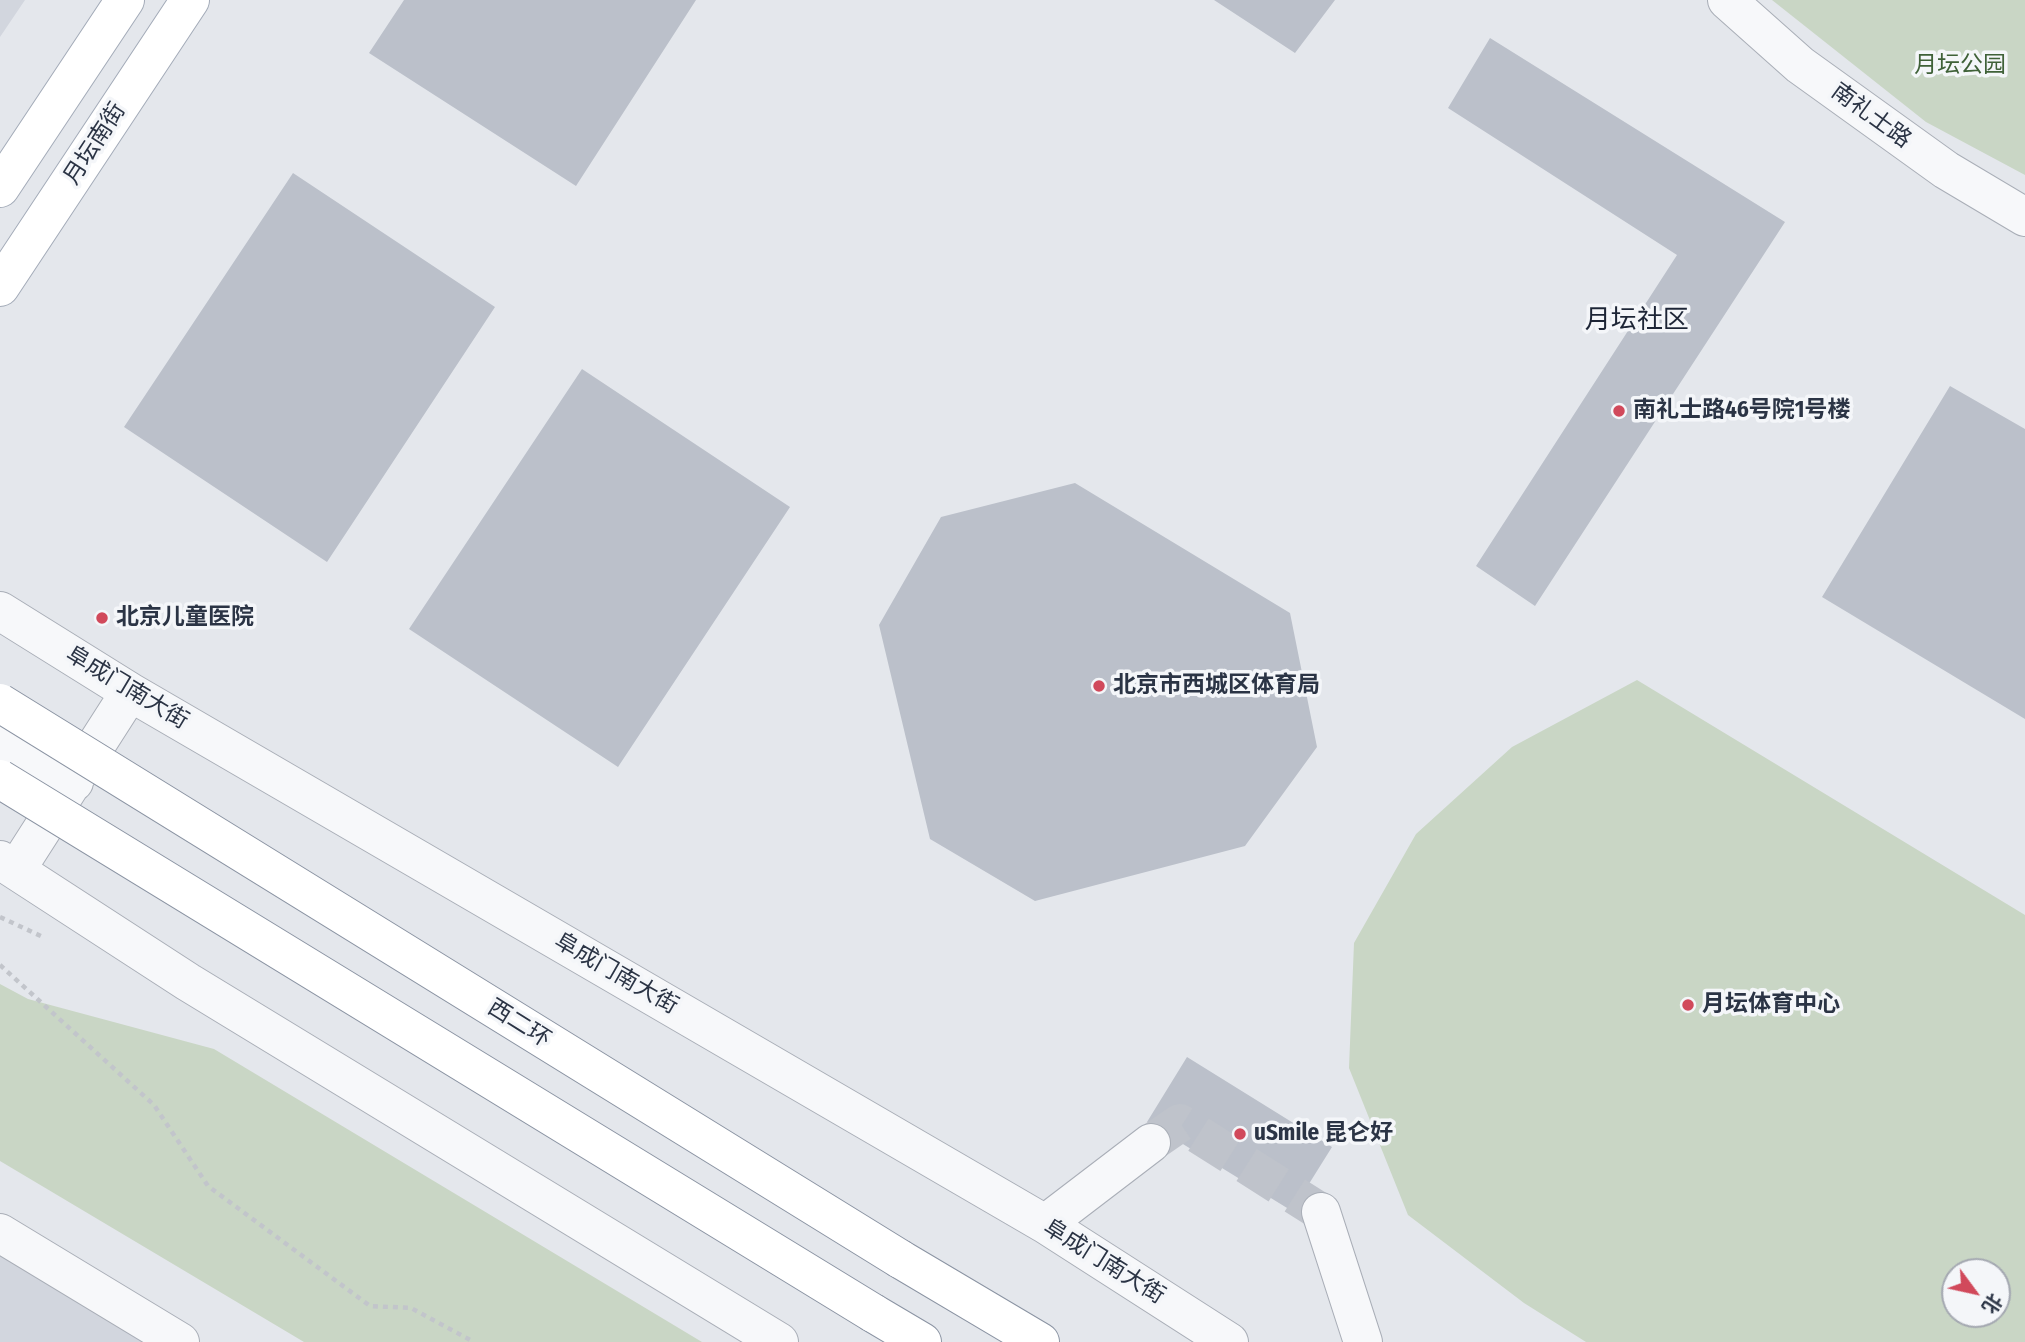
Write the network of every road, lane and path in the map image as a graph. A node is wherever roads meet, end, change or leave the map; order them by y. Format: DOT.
graph roads {
  1 [pos="125,0"];
  2 [pos="190,0"];
  3 [pos="1727,0"];
  4 [pos="0,188"];
  5 [pos="2025,217"];
  6 [pos="0,287"];
  7 [pos="0,611"];
  8 [pos="130,692"];
  9 [pos="0,703"];
  10 [pos="0,739"];
  11 [pos="0,779"];
  12 [pos="74,782"];
  13 [pos="8,865"];
  14 [pos="0,965"];
  15 [pos="1151,1143"];
  16 [pos="1321,1212"];
  17 [pos="1045,1224"];
  18 [pos="0,1233"];
  19 [pos="180,1342"];
  20 [pos="474,1342"];
  21 [pos="779,1342"];
  22 [pos="922,1342"];
  23 [pos="1040,1342"];
  24 [pos="1229,1342"];
  25 [pos="1363,1342"];
  1 -- 4 [label="main road"];
  2 -- 6 [label="main road, 月坛南街"];
  3 -- 5 [label="street, 南礼士路"];
  7 -- 8 [label="street, 阜成门南大街"];
  8 -- 12 [label="street"];
  8 -- 17 [label="street, 阜成门南大街"];
  9 -- 23 [label="main road, 西二环, bridge"];
  10 -- 12 [label="street"];
  11 -- 22 [label="main road, bridge"];
  12 -- 13 [label="street"];
  13 -- 21 [label="street"];
  14 -- 20 [label="path"];
  15 -- 17 [label="street"];
  16 -- 25 [label="street"];
  17 -- 24 [label="street, 阜成门南大街"];
  18 -- 19 [label="street"];
}
